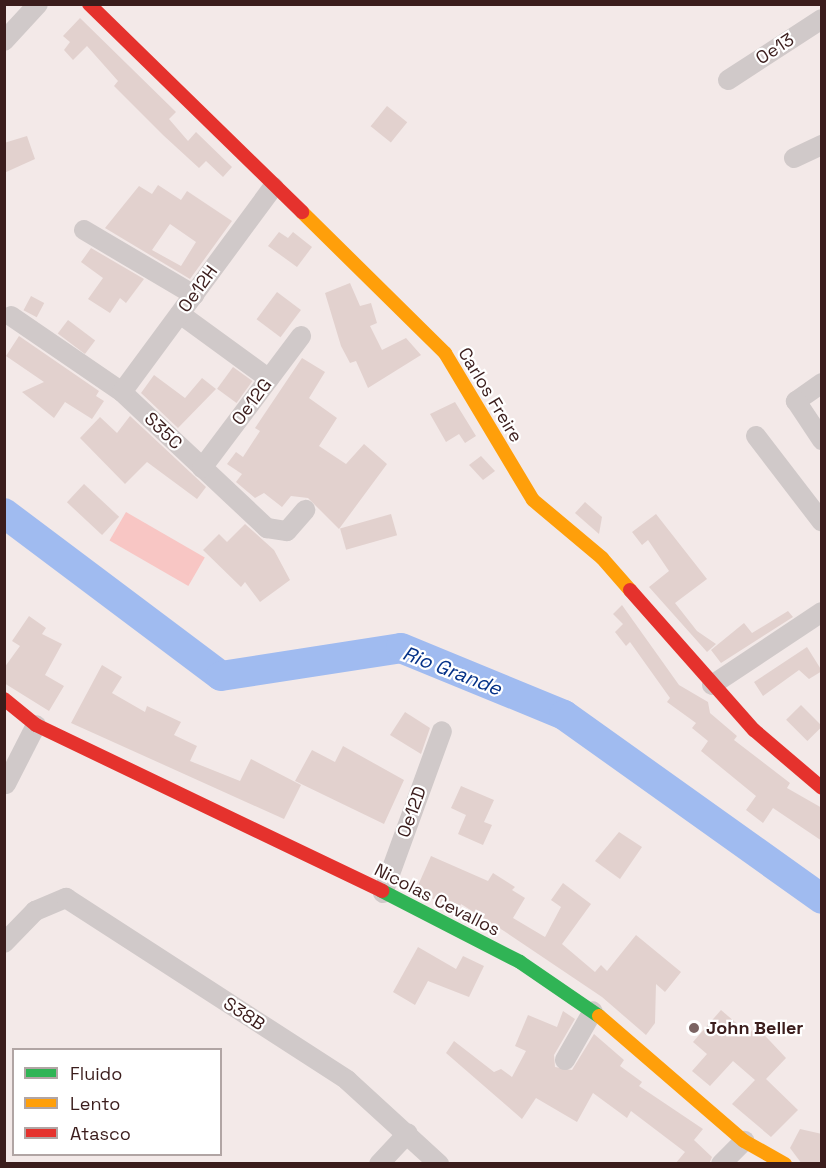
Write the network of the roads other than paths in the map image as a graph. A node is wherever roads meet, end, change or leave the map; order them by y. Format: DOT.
graph roads {
  1 [pos="38,4"];
  2 [pos="89,4"];
  3 [pos="822,19"];
  4 [pos="4,41"];
  5 [pos="728,80"];
  6 [pos="822,145"];
  7 [pos="794,158"];
  8 [pos="273,187"];
  9 [pos="84,230"];
  10 [pos="195,295"];
  11 [pos="180,314"];
  12 [pos="11,316"];
  13 [pos="301,336"];
  14 [pos="269,379"];
  15 [pos="822,383"];
  16 [pos="122,392"];
  17 [pos="756,436"];
  18 [pos="822,440"];
  19 [pos="202,468"];
  20 [pos="306,510"];
  21 [pos="822,522"];
  22 [pos="822,612"];
  23 [pos="712,685"];
  24 [pos="4,699"];
  25 [pos="36,725"];
  26 [pos="442,731"];
  27 [pos="6,784"];
  28 [pos="822,788"];
  29 [pos="383,893"];
  30 [pos="4,943"];
  31 [pos="593,1011"];
  32 [pos="565,1060"];
  33 [pos="408,1133"];
  34 [pos="744,1141"];
  35 [pos="379,1164"];
  36 [pos="439,1164"];
  37 [pos="721,1164"];
  38 [pos="785,1164"];
  1 -- 4 [label="street"];
  2 -- 8 [label="street, Carlos Freire"];
  3 -- 5 [label="street, Oe13"];
  6 -- 7 [label="street"];
  8 -- 10 [label="street, Oe12H"];
  8 -- 23 [label="street, Carlos Freire"];
  9 -- 10 [label="street"];
  10 -- 11 [label="street, Oe12H"];
  11 -- 14 [label="street"];
  11 -- 16 [label="street, Oe12H"];
  12 -- 16 [label="street, S35C"];
  13 -- 14 [label="street, Oe12G"];
  14 -- 19 [label="street, Oe12G"];
  15 -- 18 [label="street"];
  16 -- 19 [label="street, S35C"];
  17 -- 21 [label="street"];
  19 -- 20 [label="street, S35C"];
  22 -- 23 [label="street"];
  23 -- 28 [label="street, Carlos Freire"];
  24 -- 25 [label="street, Nicolas Cevallos"];
  25 -- 27 [label="street"];
  25 -- 29 [label="street, Nicolas Cevallos"];
  26 -- 29 [label="street, Oe12D"];
  29 -- 31 [label="street, Nicolas Cevallos"];
  30 -- 33 [label="street, S38B"];
  31 -- 32 [label="street"];
  31 -- 34 [label="street, Nicolas Cevallos"];
  33 -- 35 [label="street"];
  33 -- 36 [label="street, S38B"];
  34 -- 37 [label="street"];
  34 -- 38 [label="street, Nicolas Cevallos"];
}
